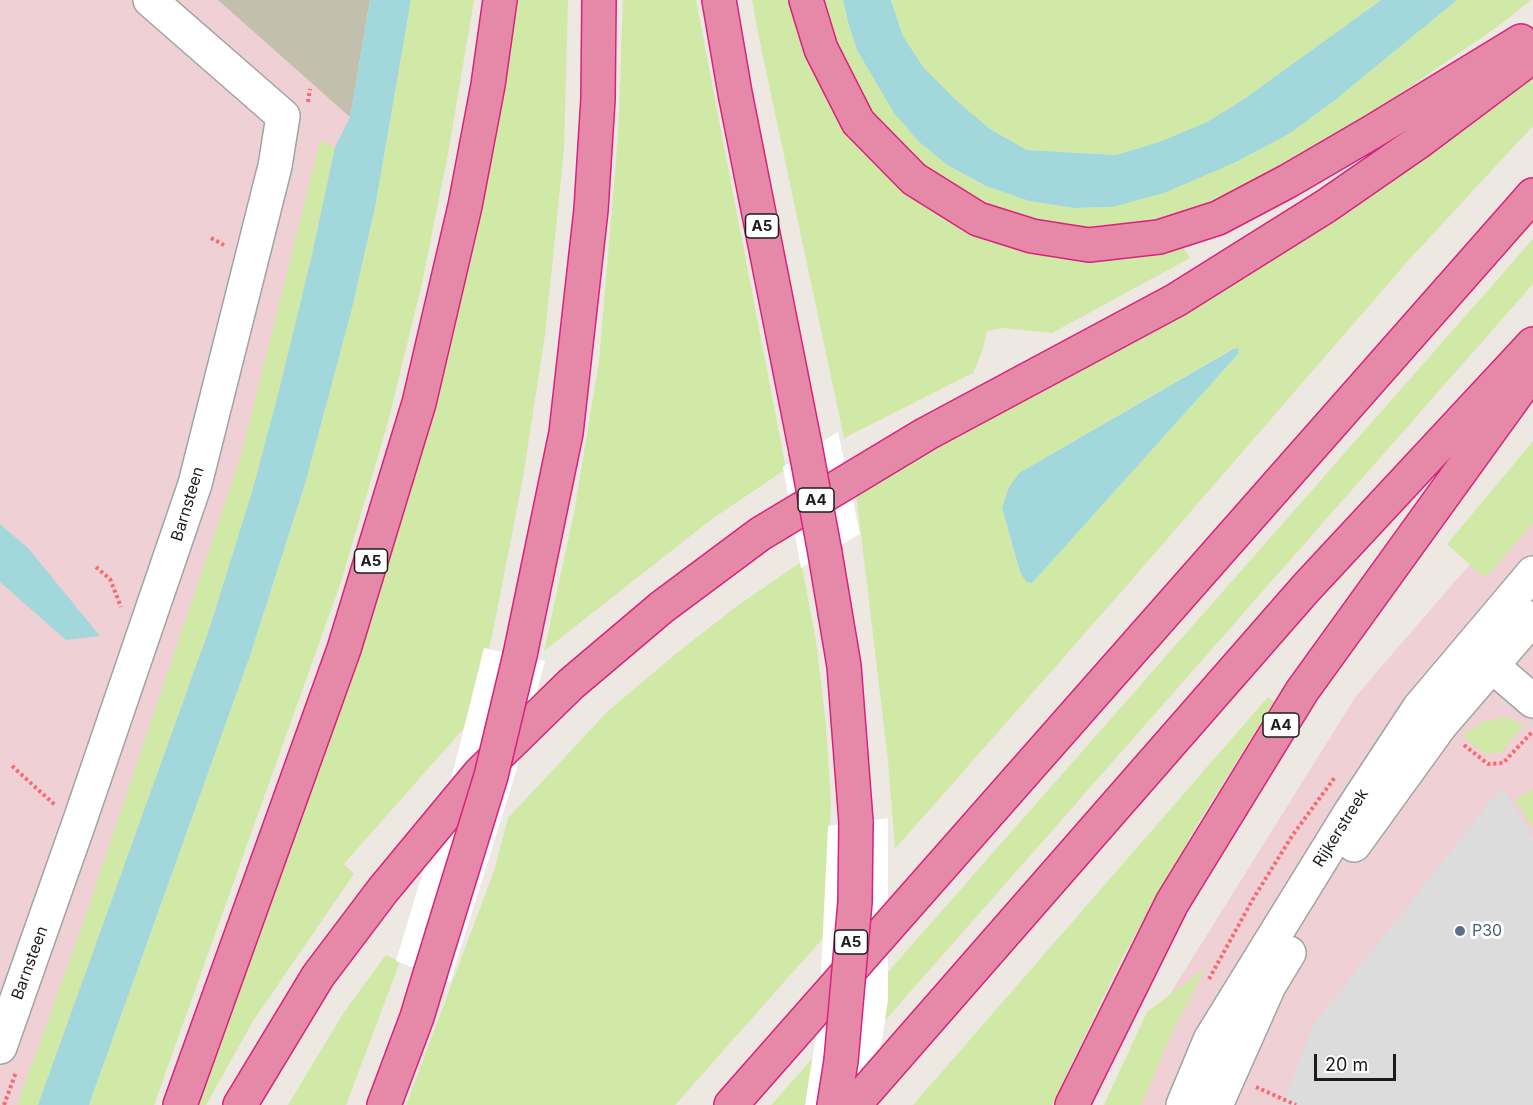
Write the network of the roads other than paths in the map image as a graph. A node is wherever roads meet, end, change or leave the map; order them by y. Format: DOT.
graph roads {
  1 [pos="150,0"];
  2 [pos="500,0"];
  3 [pos="599,0"];
  4 [pos="719,0"];
  5 [pos="806,0"];
  6 [pos="1533,34"];
  7 [pos="1533,56"];
  8 [pos="1533,195"];
  9 [pos="1533,344"];
  10 [pos="1533,371"];
  11 [pos="1533,573"];
  12 [pos="1533,618"];
  13 [pos="1481,656"];
  14 [pos="1533,701"];
  15 [pos="0,1047"];
  16 [pos="180,1105"];
  17 [pos="240,1105"];
  18 [pos="384,1105"];
  19 [pos="731,1105"];
  20 [pos="834,1105"];
  21 [pos="854,1105"];
  22 [pos="1071,1105"];
  23 [pos="1183,1105"];
  24 [pos="1216,1105"];
  1 -- 15 [label="street, Barnsteen"];
  2 -- 16 [label="highway, A5"];
  3 -- 18 [label="highway, bridge"];
  4 -- 20 [label="highway, A5, bridge"];
  5 -- 6 [label="highway"];
  7 -- 17 [label="highway, A4"];
  8 -- 19 [label="highway"];
  9 -- 21 [label="highway"];
  10 -- 22 [label="highway, A4"];
  11 -- 13 [label="street, Rijkerstreek"];
  12 -- 13 [label="street, Rijkerstreek"];
  13 -- 14 [label="street"];
  13 -- 23 [label="street, Rijkerstreek"];
  13 -- 24 [label="street, Rijkerstreek"];
}
